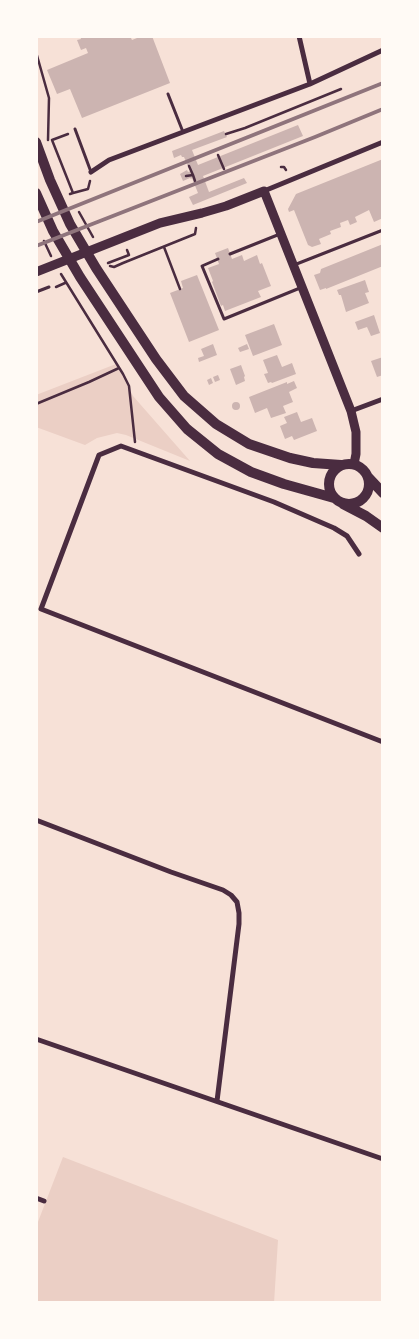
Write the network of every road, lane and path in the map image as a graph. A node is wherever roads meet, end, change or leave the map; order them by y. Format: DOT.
graph roads {
  1 [pos="298,36"];
  2 [pos="383,50"];
  3 [pos="36,52"];
  4 [pos="310,84"];
  5 [pos="340,89"];
  6 [pos="168,94"];
  7 [pos="76,130"];
  8 [pos="183,132"];
  9 [pos="226,134"];
  10 [pos="52,140"];
  11 [pos="36,142"];
  12 [pos="383,142"];
  13 [pos="218,155"];
  14 [pos="189,166"];
  15 [pos="281,166"];
  16 [pos="224,169"];
  17 [pos="286,170"];
  18 [pos="92,172"];
  19 [pos="193,175"];
  20 [pos="186,176"];
  21 [pos="195,181"];
  22 [pos="264,191"];
  23 [pos="36,193"];
  24 [pos="73,193"];
  25 [pos="69,194"];
  26 [pos="79,212"];
  27 [pos="196,228"];
  28 [pos="383,230"];
  29 [pos="281,234"];
  30 [pos="41,235"];
  31 [pos="93,237"];
  32 [pos="164,247"];
  33 [pos="127,250"];
  34 [pos="230,254"];
  35 [pos="53,260"];
  36 [pos="218,260"];
  37 [pos="293,265"];
  38 [pos="57,268"];
  39 [pos="39,271"];
  40 [pos="49,287"];
  41 [pos="302,288"];
  42 [pos="180,289"];
  43 [pos="36,292"];
  44 [pos="119,368"];
  45 [pos="126,369"];
  46 [pos="125,379"];
  47 [pos="383,399"];
  48 [pos="36,404"];
  49 [pos="351,412"];
  50 [pos="136,452"];
  51 [pos="354,464"];
  52 [pos="341,465"];
  53 [pos="368,477"];
  54 [pos="383,493"];
  55 [pos="338,500"];
  56 [pos="383,528"];
  57 [pos="359,554"];
  58 [pos="383,742"];
  59 [pos="36,820"];
  60 [pos="36,1039"];
  61 [pos="217,1101"];
  62 [pos="383,1159"];
  63 [pos="36,1198"];
  64 [pos="44,1201"];
  1 -- 4 [label="street"];
  2 -- 4 [label="street"];
  3 -- 10 [label="path"];
  4 -- 8 [label="street"];
  5 -- 9 [label="path"];
  6 -- 8 [label="lane"];
  7 -- 10 [label="path"];
  7 -- 18 [label="lane"];
  8 -- 18 [label="street"];
  10 -- 24 [label="path"];
  11 -- 52 [label="main road"];
  12 -- 22 [label="street"];
  13 -- 16 [label="path"];
  14 -- 19 [label="path"];
  15 -- 17 [label="path"];
  18 -- 24 [label="path"];
  19 -- 20 [label="path"];
  19 -- 21 [label="path"];
  22 -- 29 [label="street"];
  22 -- 39 [label="street"];
  23 -- 55 [label="main road"];
  24 -- 25 [label="path"];
  26 -- 31 [label="path"];
  27 -- 32 [label="path"];
  28 -- 37 [label="lane"];
  29 -- 34 [label="lane"];
  29 -- 37 [label="street"];
  30 -- 35 [label="path"];
  32 -- 33 [label="path"];
  32 -- 42 [label="path"];
  36 -- 41 [label="lane"];
  37 -- 41 [label="street"];
  38 -- 44 [label="path"];
  40 -- 43 [label="lane"];
  41 -- 49 [label="street"];
  44 -- 46 [label="path"];
  44 -- 48 [label="path"];
  45 -- 46 [label="path"];
  46 -- 50 [label="path"];
  47 -- 49 [label="street"];
  49 -- 51 [label="street"];
  50 -- 57 [label="street"];
  50 -- 58 [label="street"];
  51 -- 52 [label="main road"];
  51 -- 53 [label="main road"];
  52 -- 55 [label="main road"];
  53 -- 54 [label="main road"];
  53 -- 55 [label="main road"];
  55 -- 56 [label="main road"];
  59 -- 61 [label="street"];
  60 -- 61 [label="street"];
  61 -- 62 [label="street"];
  63 -- 64 [label="street"];
}
